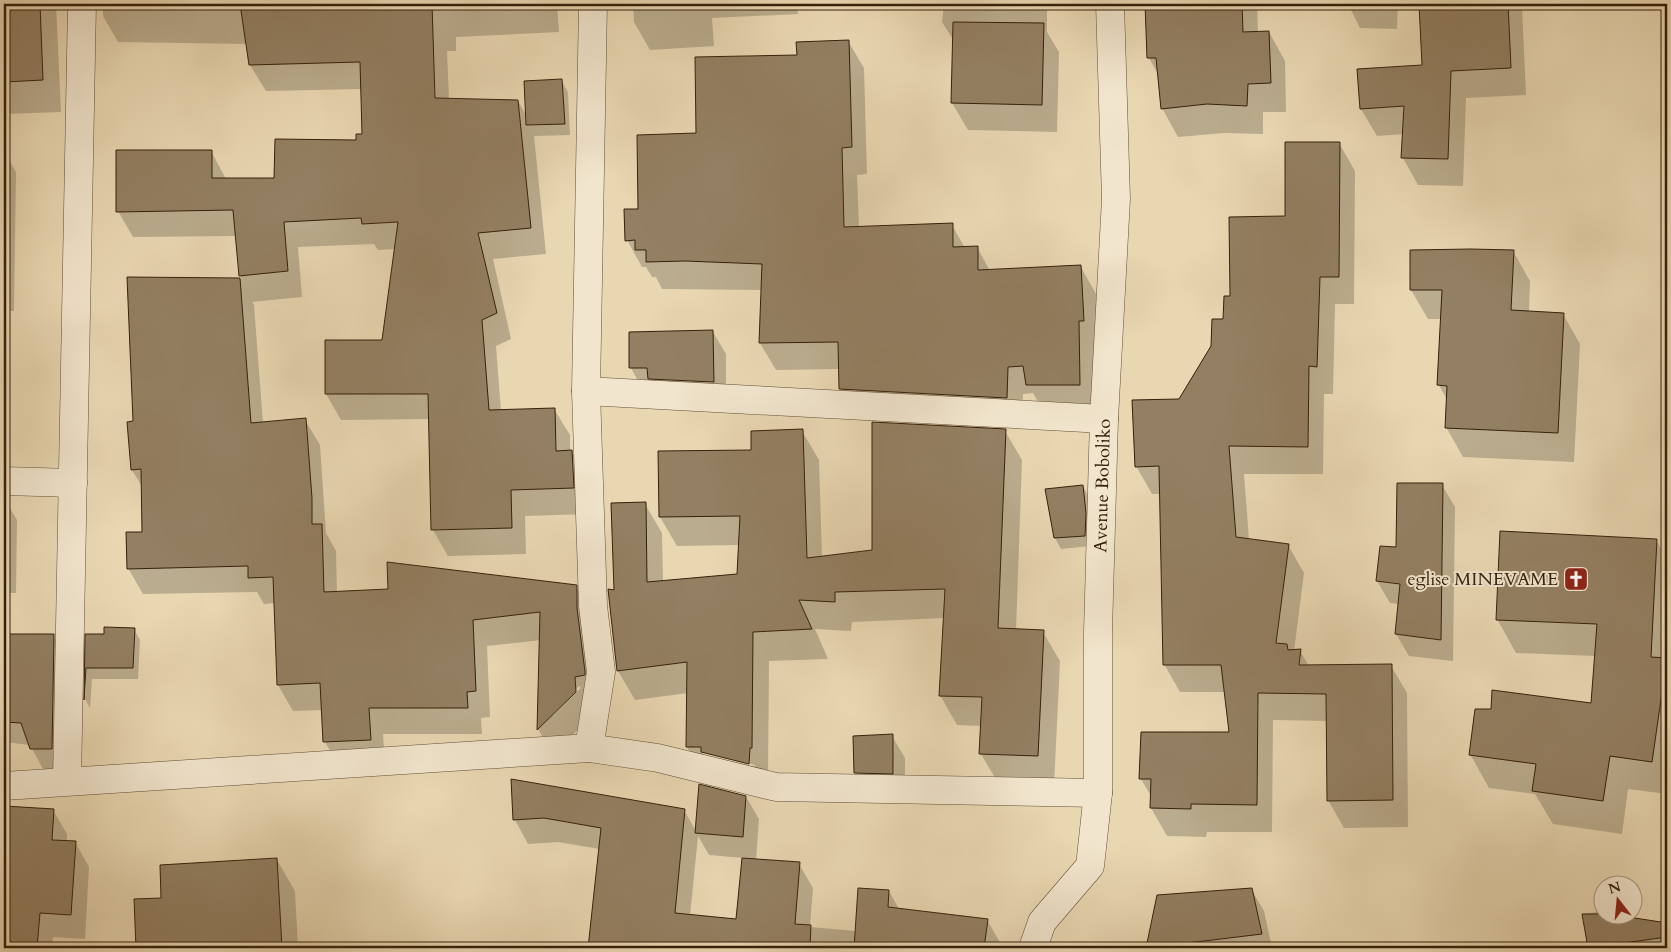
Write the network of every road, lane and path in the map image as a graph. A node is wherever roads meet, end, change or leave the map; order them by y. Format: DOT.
graph roads {
  1 [pos="82,4"];
  2 [pos="593,4"];
  3 [pos="1110,4"];
  4 [pos="586,391"];
  5 [pos="1104,419"];
  6 [pos="4,482"];
  7 [pos="73,483"];
  8 [pos="589,748"];
  9 [pos="67,781"];
  10 [pos="4,786"];
  11 [pos="1098,793"];
  12 [pos="1033,948"];
  1 -- 7 [label="street"];
  2 -- 4 [label="street"];
  3 -- 5 [label="street, Avenue Boboliko"];
  4 -- 5 [label="street"];
  4 -- 8 [label="street"];
  5 -- 11 [label="street, Avenue Boboliko"];
  6 -- 7 [label="street"];
  7 -- 9 [label="street"];
  8 -- 9 [label="street"];
  8 -- 11 [label="street"];
  9 -- 10 [label="street"];
  11 -- 12 [label="street, Avenue Boboliko"];
}
